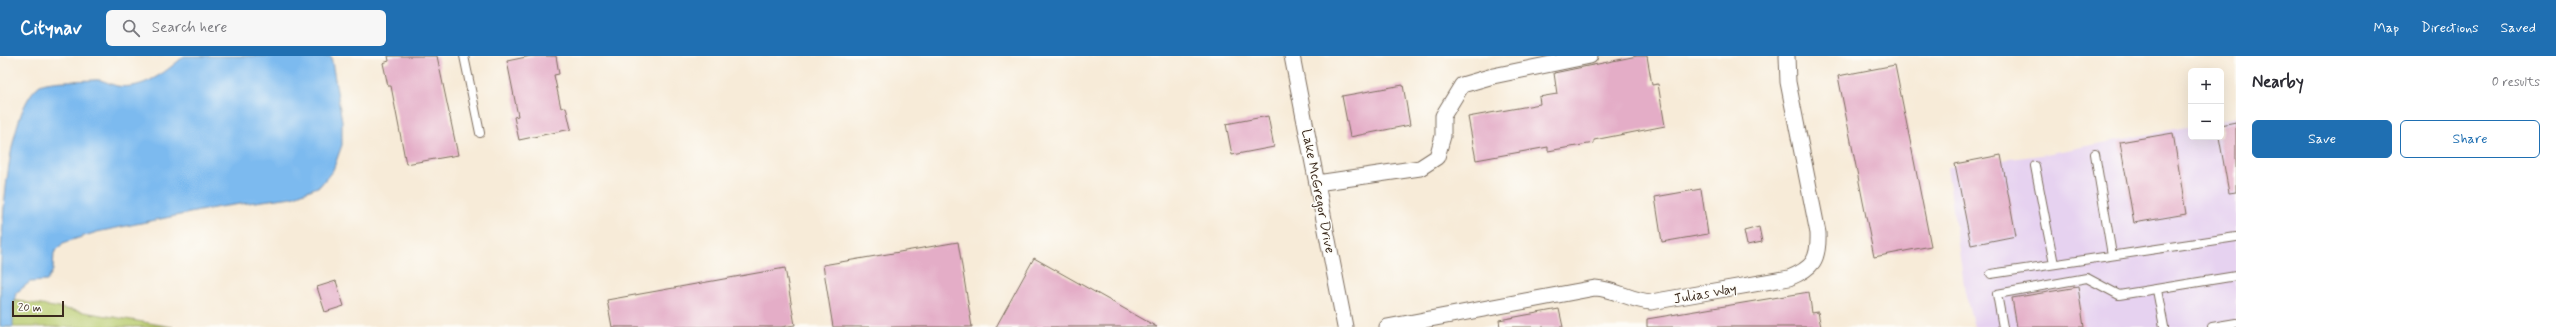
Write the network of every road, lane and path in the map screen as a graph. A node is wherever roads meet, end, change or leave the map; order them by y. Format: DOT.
graph roads {
  1 [pos="464,56"];
  2 [pos="1292,56"];
  3 [pos="1590,56"];
  4 [pos="1787,56"];
  5 [pos="480,133"];
  6 [pos="2095,154"];
  7 [pos="2035,166"];
  8 [pos="1317,183"];
  9 [pos="2236,237"];
  10 [pos="2112,256"];
  11 [pos="2054,264"];
  12 [pos="1991,274"];
  13 [pos="2236,276"];
  14 [pos="2157,290"];
  15 [pos="2236,323"];
  16 [pos="1345,327"];
  17 [pos="1387,327"];
  18 [pos="2003,327"];
  19 [pos="2164,327"];
  20 [pos="2212,327"];
  1 -- 5 [label="lane"];
  2 -- 8 [label="street, Lake McGregor Drive"];
  3 -- 8 [label="street"];
  4 -- 17 [label="street, Julias Way"];
  6 -- 10 [label="lane"];
  7 -- 11 [label="lane"];
  8 -- 16 [label="street, Lake McGregor Drive"];
  9 -- 10 [label="lane"];
  10 -- 11 [label="lane"];
  11 -- 12 [label="lane"];
  13 -- 14 [label="lane"];
  14 -- 18 [label="lane"];
  14 -- 19 [label="lane"];
  15 -- 20 [label="lane"];
}
